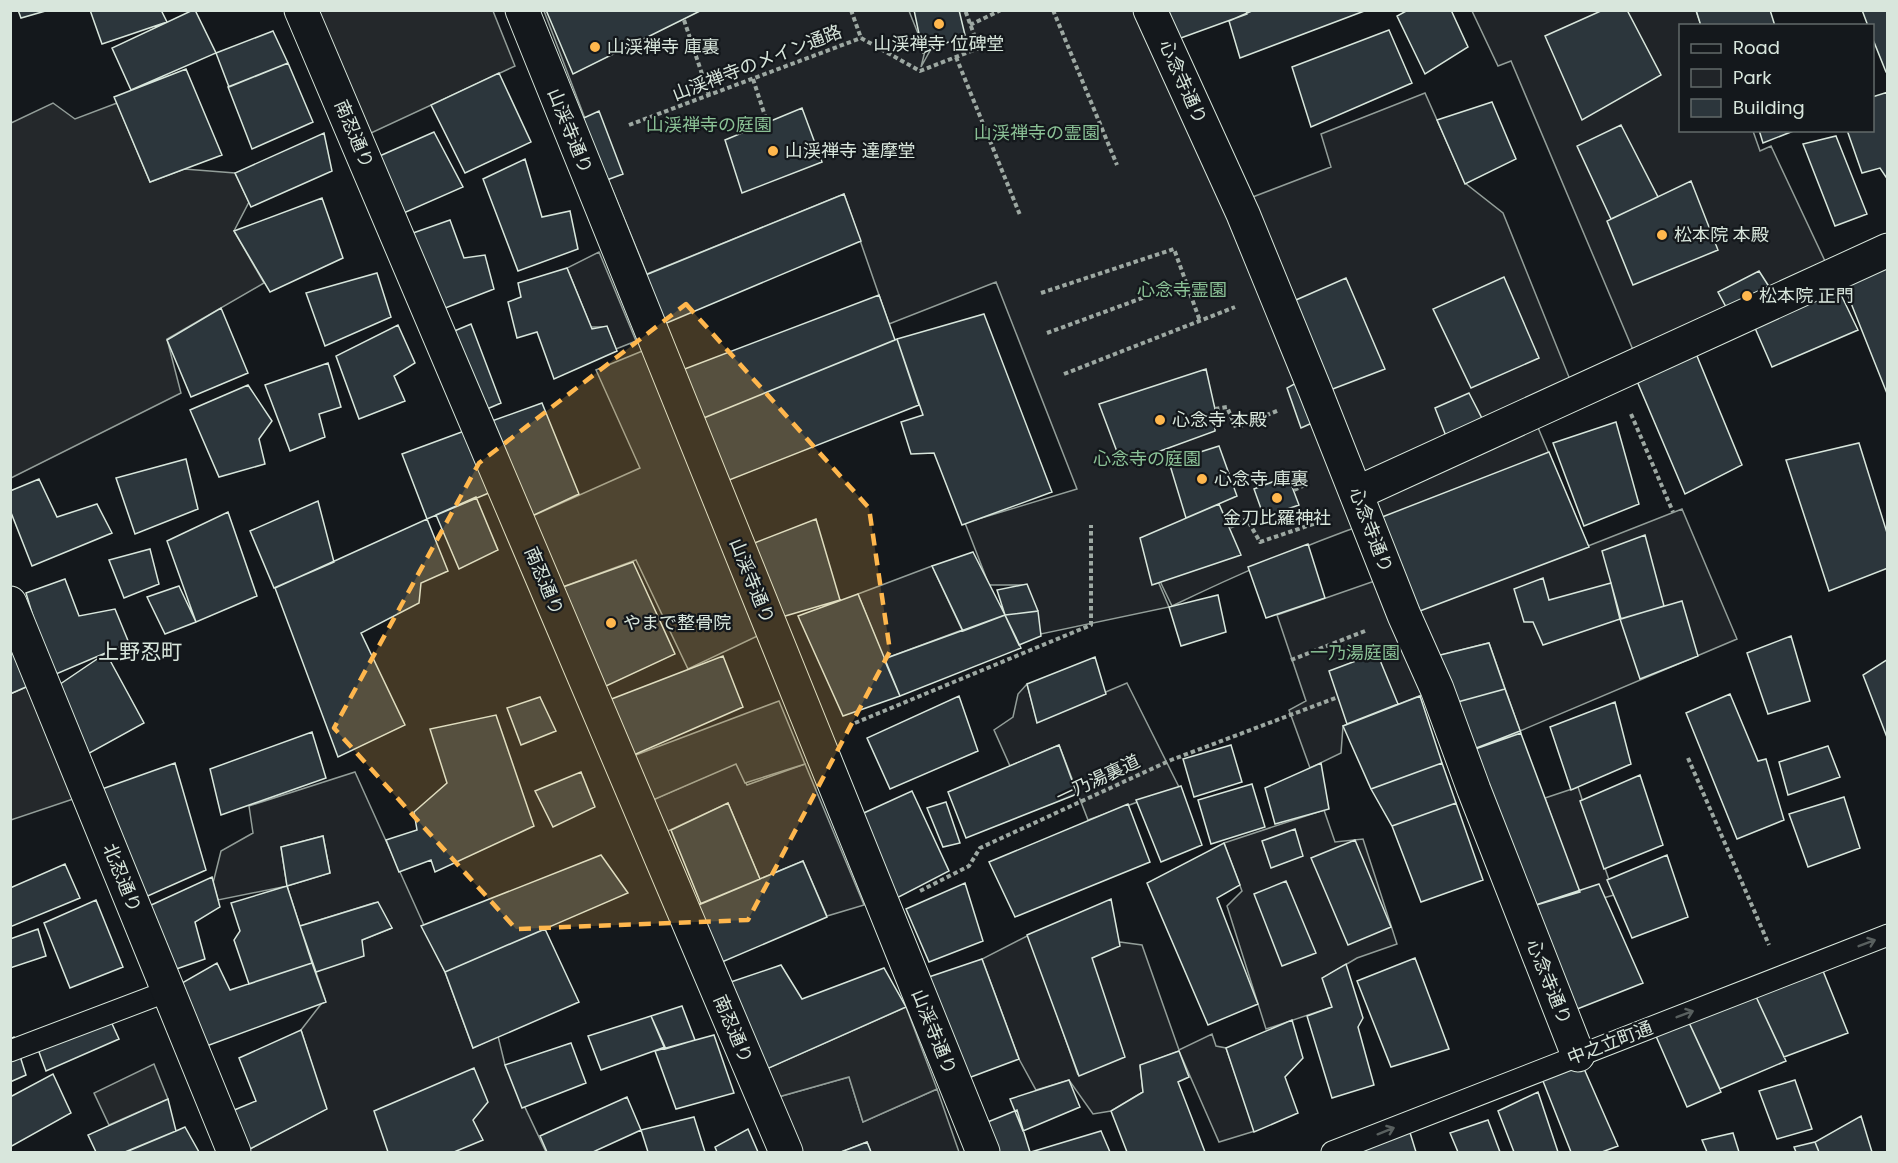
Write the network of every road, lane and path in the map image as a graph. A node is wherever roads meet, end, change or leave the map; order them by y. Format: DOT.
graph roads {
  1 [pos="302,10"];
  2 [pos="522,10"];
  3 [pos="851,10"];
  4 [pos="965,10"];
  5 [pos="1001,10"];
  6 [pos="1053,10"];
  7 [pos="1150,10"];
  8 [pos="684,20"];
  9 [pos="970,24"];
  10 [pos="861,38"];
  11 [pos="956,57"];
  12 [pos="753,79"];
  13 [pos="709,95"];
  14 [pos="767,122"];
  15 [pos="629,125"];
  16 [pos="1118,165"];
  17 [pos="1020,215"];
  18 [pos="1887,250"];
  19 [pos="1186,282"];
  20 [pos="1041,293"];
  21 [pos="1241,305"];
  22 [pos="1200,321"];
  23 [pos="1047,333"];
  24 [pos="1064,374"];
  25 [pos="1614,374"];
  26 [pos="1316,395"];
  27 [pos="1215,409"];
  28 [pos="1359,500"];
  29 [pos="1673,512"];
  30 [pos="1091,525"];
  31 [pos="1230,527"];
  32 [pos="10,603"];
  33 [pos="1404,615"];
  34 [pos="1291,660"];
  35 [pos="1338,697"];
  36 [pos="816,739"];
  37 [pos="1688,759"];
  38 [pos="885,909"];
  39 [pos="1887,935"];
  40 [pos="1782,976"];
  41 [pos="168,991"];
  42 [pos="10,1051"];
  43 [pos="1578,1056"];
  44 [pos="234,1152"];
  45 [pos="786,1152"];
  46 [pos="983,1152"];
  47 [pos="1332,1152"];
  1 -- 45 [label="street, 南忍通り"];
  2 -- 36 [label="street, 山渓寺通り"];
  3 -- 10 [label="path"];
  4 -- 9 [label="path"];
  5 -- 9 [label="path"];
  6 -- 16 [label="path"];
  7 -- 26 [label="street, 心念寺通り"];
  8 -- 13 [label="path"];
  9 -- 11 [label="path"];
  10 -- 11 [label="path"];
  10 -- 12 [label="path, 山渓禅寺のメイン通路"];
  11 -- 17 [label="path"];
  12 -- 13 [label="path, 山渓禅寺のメイン通路"];
  12 -- 14 [label="path"];
  13 -- 15 [label="path, 山渓禅寺のメイン通路"];
  18 -- 25 [label="street"];
  19 -- 20 [label="path"];
  19 -- 22 [label="path"];
  19 -- 23 [label="path"];
  21 -- 22 [label="path"];
  22 -- 24 [label="path"];
  25 -- 28 [label="street"];
  25 -- 29 [label="path"];
  26 -- 27 [label="path"];
  26 -- 28 [label="street, 心念寺通り"];
  28 -- 31 [label="path"];
  28 -- 33 [label="street, 心念寺通り"];
  30 -- 36 [label="path"];
  32 -- 41 [label="street, 北忍通り"];
  33 -- 34 [label="path"];
  33 -- 43 [label="street, 心念寺通り"];
  35 -- 38 [label="path, 一乃湯裏道"];
  36 -- 38 [label="street, 山渓寺通り"];
  37 -- 40 [label="path"];
  38 -- 46 [label="street, 山渓寺通り"];
  40 -- 39 [label="lane, 中之立町通, one-way"];
  43 -- 40 [label="lane, 中之立町通, one-way"];
  41 -- 42 [label="lane"];
  41 -- 44 [label="street, 北忍通り"];
  47 -- 43 [label="lane, 中之立町通, one-way"];
}
